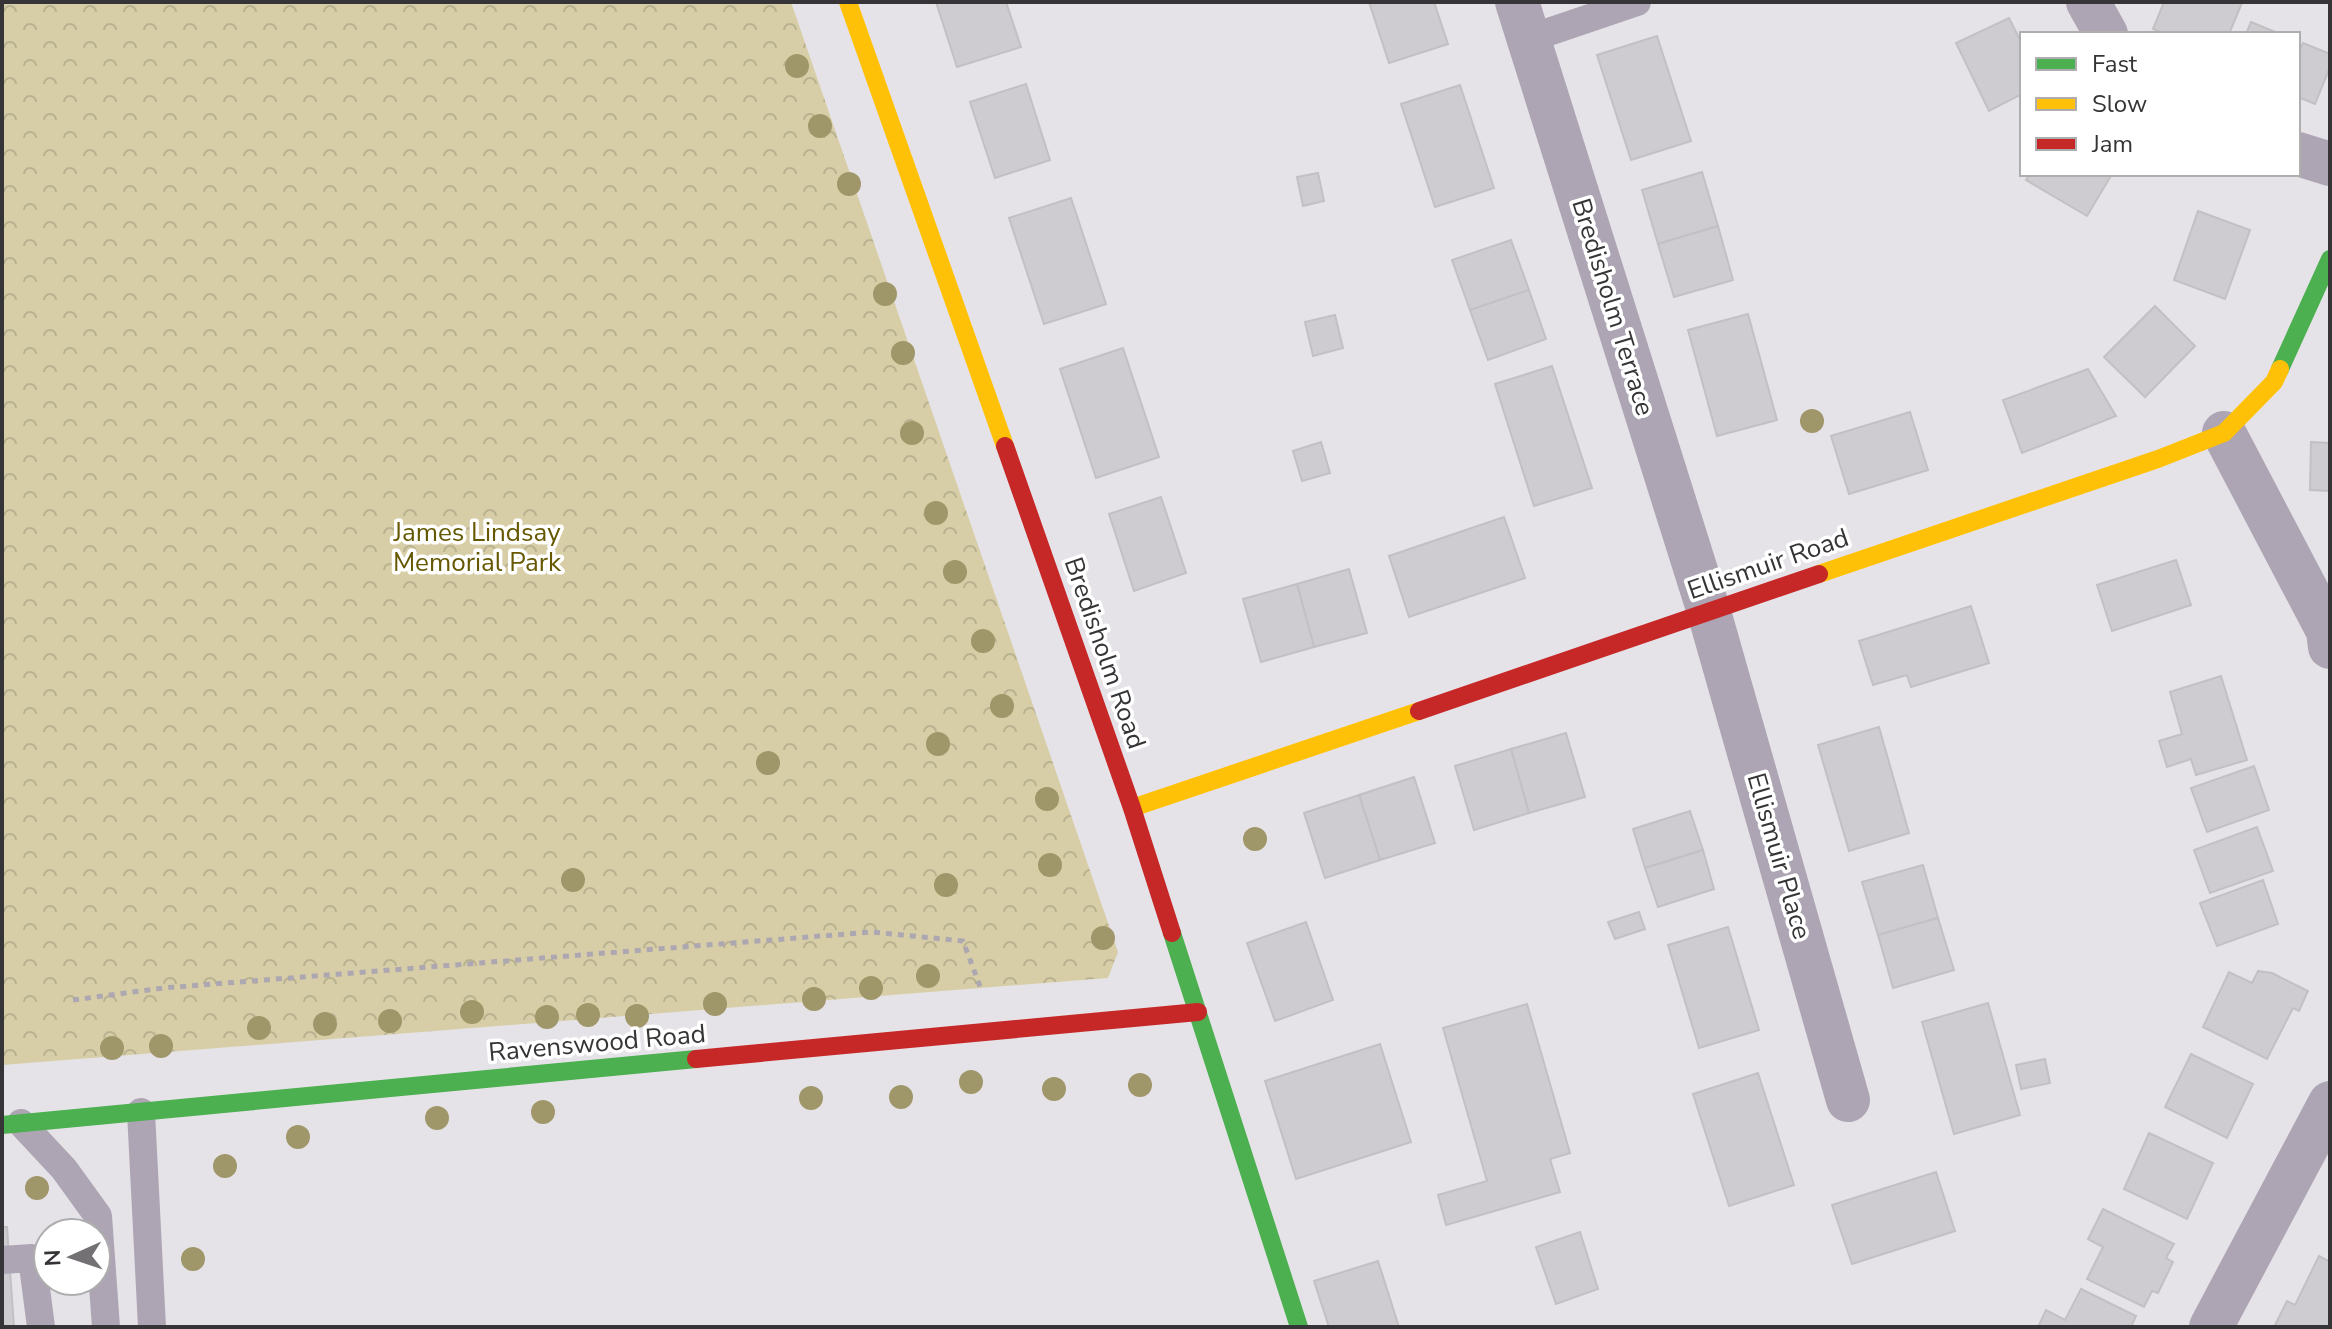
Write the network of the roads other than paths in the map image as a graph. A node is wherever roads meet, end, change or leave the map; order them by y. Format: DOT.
graph roads {
  1 [pos="848,2"];
  2 [pos="1637,2"];
  3 [pos="2088,2"];
  4 [pos="1523,20"];
  5 [pos="2105,32"];
  6 [pos="2300,155"];
  7 [pos="2330,164"];
  8 [pos="2330,259"];
  9 [pos="2224,433"];
  10 [pos="1709,612"];
  11 [pos="2330,647"];
  12 [pos="1132,808"];
  13 [pos="1198,1012"];
  14 [pos="1848,1100"];
  15 [pos="2330,1103"];
  16 [pos="141,1112"];
  17 [pos="11,1124"];
  18 [pos="2,1260"];
  19 [pos="41,1327"];
  20 [pos="106,1327"];
  21 [pos="152,1327"];
  22 [pos="1299,1327"];
  23 [pos="2211,1327"];
  1 -- 12 [label="street, Bredisholm Road"];
  2 -- 4 [label="lane"];
  3 -- 5 [label="street"];
  4 -- 10 [label="street, Bredisholm Terrace"];
  6 -- 7 [label="street"];
  8 -- 9 [label="street, Ellismuir Road"];
  9 -- 10 [label="street, Ellismuir Road"];
  9 -- 11 [label="street"];
  10 -- 12 [label="street, Ellismuir Road"];
  10 -- 14 [label="street, Ellismuir Place"];
  12 -- 13 [label="street, Bredisholm Road"];
  13 -- 16 [label="street, Ravenswood Road"];
  13 -- 22 [label="street, Bredisholm Road"];
  15 -- 23 [label="street"];
  16 -- 17 [label="street, Ravenswood Road"];
  16 -- 21 [label="lane"];
  17 -- 20 [label="lane"];
  18 -- 19 [label="lane"];
}
